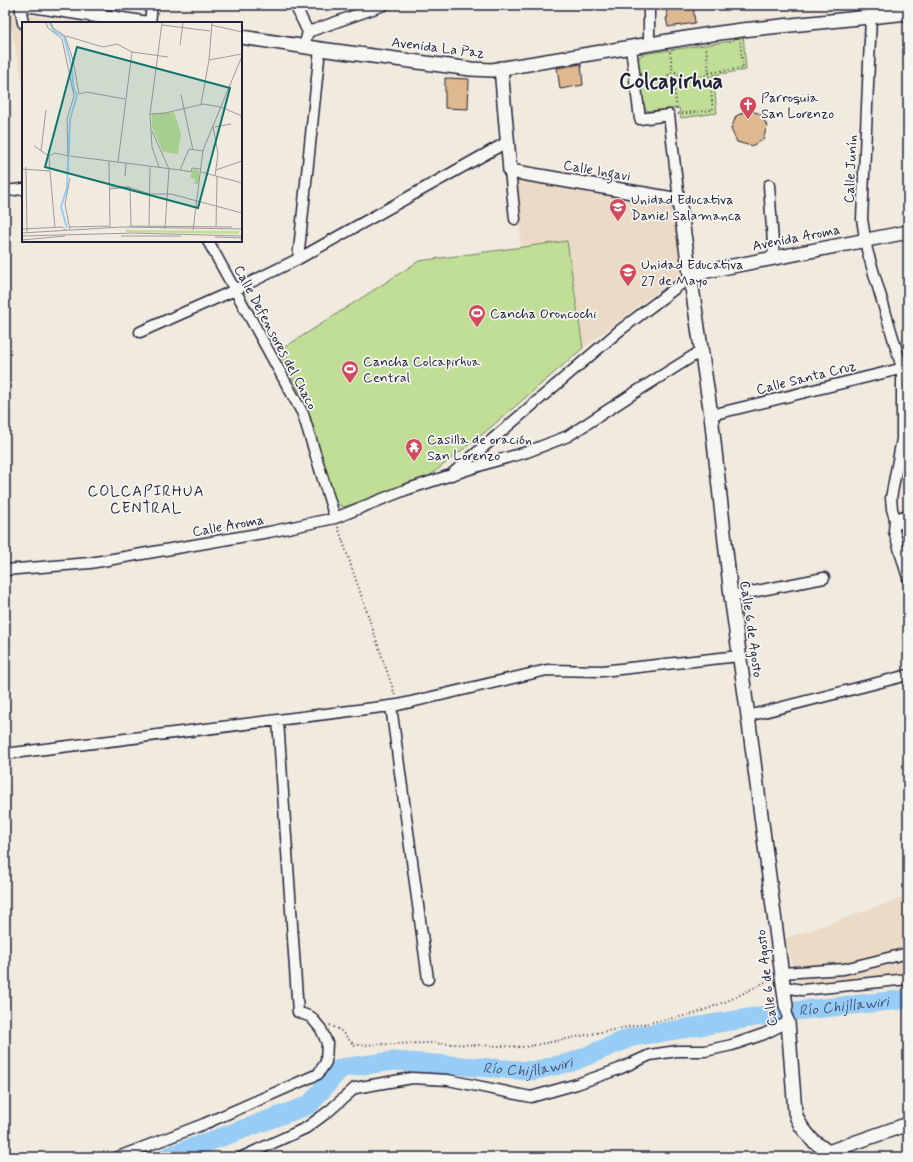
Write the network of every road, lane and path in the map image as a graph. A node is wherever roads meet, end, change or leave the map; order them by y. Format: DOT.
graph roads {
  1 [pos="20,5"];
  2 [pos="30,5"];
  3 [pos="152,5"];
  4 [pos="295,5"];
  5 [pos="384,5"];
  6 [pos="649,5"];
  7 [pos="870,11"];
  8 [pos="908,13"];
  9 [pos="23,22"];
  10 [pos="139,22"];
  11 [pos="150,22"];
  12 [pos="308,32"];
  13 [pos="704,35"];
  14 [pos="242,37"];
  15 [pos="740,39"];
  16 [pos="649,45"];
  17 [pos="304,46"];
  18 [pos="631,48"];
  19 [pos="320,49"];
  20 [pos="671,54"];
  21 [pos="501,68"];
  22 [pos="673,72"];
  23 [pos="709,74"];
  24 [pos="681,79"];
  25 [pos="667,81"];
  26 [pos="646,84"];
  27 [pos="674,87"];
  28 [pos="676,104"];
  29 [pos="680,114"];
  30 [pos="507,142"];
  31 [pos="510,171"];
  32 [pos="769,185"];
  33 [pos="22,189"];
  34 [pos="5,191"];
  35 [pos="679,200"];
  36 [pos="515,219"];
  37 [pos="908,232"];
  38 [pos="865,240"];
  39 [pos="209,242"];
  40 [pos="774,258"];
  41 [pos="298,259"];
  42 [pos="690,277"];
  43 [pos="235,290"];
  44 [pos="140,332"];
  45 [pos="701,351"];
  46 [pos="905,367"];
  47 [pos="710,415"];
  48 [pos="448,477"];
  49 [pos="908,515"];
  50 [pos="335,518"];
  51 [pos="895,518"];
  52 [pos="908,527"];
  53 [pos="5,570"];
  54 [pos="824,578"];
  55 [pos="908,578"];
  56 [pos="731,596"];
  57 [pos="739,656"];
  58 [pos="908,675"];
  59 [pos="395,705"];
  60 [pos="748,716"];
  61 [pos="278,720"];
  62 [pos="5,754"];
  63 [pos="908,953"];
  64 [pos="782,973"];
  65 [pos="428,979"];
  66 [pos="908,979"];
  67 [pos="784,987"];
  68 [pos="787,1015"];
  69 [pos="310,1017"];
  70 [pos="908,1124"];
  71 [pos="827,1154"];
  72 [pos="118,1157"];
  73 [pos="242,1157"];
  1 -- 9 [label="street"];
  2 -- 10 [label="main road"];
  3 -- 11 [label="street"];
  4 -- 12 [label="street"];
  5 -- 12 [label="street"];
  6 -- 16 [label="street"];
  7 -- 8 [label="main road, Avenida La Paz"];
  7 -- 13 [label="main road, Avenida La Paz"];
  7 -- 38 [label="street, Calle Junín"];
  12 -- 17 [label="street"];
  13 -- 16 [label="main road, Avenida La Paz"];
  13 -- 23 [label="path"];
  14 -- 17 [label="main road, Avenida La Paz"];
  15 -- 23 [label="path"];
  16 -- 18 [label="main road, Avenida La Paz"];
  17 -- 19 [label="main road, Avenida La Paz"];
  18 -- 21 [label="main road, Avenida La Paz"];
  18 -- 35 [label="street, Calle 6 de Agosto"];
  19 -- 21 [label="main road, Avenida La Paz"];
  19 -- 41 [label="street"];
  20 -- 22 [label="path"];
  21 -- 30 [label="main road"];
  22 -- 24 [label="path"];
  22 -- 25 [label="path"];
  23 -- 24 [label="path"];
  23 -- 29 [label="path"];
  24 -- 27 [label="path"];
  25 -- 26 [label="path"];
  25 -- 27 [label="path"];
  27 -- 28 [label="path"];
  30 -- 31 [label="main road"];
  30 -- 41 [label="street"];
  31 -- 35 [label="main road, Calle Ingavi"];
  31 -- 36 [label="street"];
  32 -- 40 [label="street"];
  33 -- 34 [label="street"];
  35 -- 42 [label="main road, Calle 6 de Agosto"];
  37 -- 38 [label="main road, Avenida Aroma"];
  38 -- 40 [label="main road, Avenida Aroma"];
  38 -- 46 [label="street, Calle Junín"];
  39 -- 43 [label="street, Calle Defensores del Chaco"];
  40 -- 42 [label="main road, Avenida Aroma"];
  41 -- 43 [label="street"];
  42 -- 45 [label="main road, Calle 6 de Agosto"];
  42 -- 48 [label="street"];
  43 -- 44 [label="street"];
  43 -- 50 [label="street, Calle Defensores del Chaco"];
  45 -- 47 [label="main road, Calle 6 de Agosto"];
  45 -- 48 [label="street, Calle Aroma"];
  46 -- 47 [label="street, Calle Santa Cruz"];
  46 -- 51 [label="street, Calle Junín"];
  47 -- 56 [label="main road, Calle 6 de Agosto"];
  48 -- 50 [label="street, Calle Aroma"];
  49 -- 51 [label="street"];
  50 -- 53 [label="street, Calle Aroma"];
  50 -- 59 [label="path"];
  51 -- 52 [label="street"];
  51 -- 55 [label="street, Calle Junín"];
  54 -- 56 [label="street"];
  56 -- 57 [label="main road, Calle 6 de Agosto"];
  57 -- 59 [label="street"];
  57 -- 60 [label="main road, Calle 6 de Agosto"];
  58 -- 60 [label="street"];
  59 -- 61 [label="street"];
  59 -- 65 [label="street"];
  60 -- 64 [label="main road, Calle 6 de Agosto"];
  61 -- 62 [label="street"];
  61 -- 69 [label="street"];
  63 -- 64 [label="street"];
  64 -- 67 [label="main road, Calle 6 de Agosto"];
  64 -- 69 [label="path"];
  66 -- 67 [label="street"];
  67 -- 68 [label="main road, Calle 6 de Agosto"];
  68 -- 71 [label="main road, Calle 6 de Agosto"];
  68 -- 73 [label="street"];
  69 -- 72 [label="street"];
  70 -- 71 [label="main road, Calle 6 de Agosto"];
}
